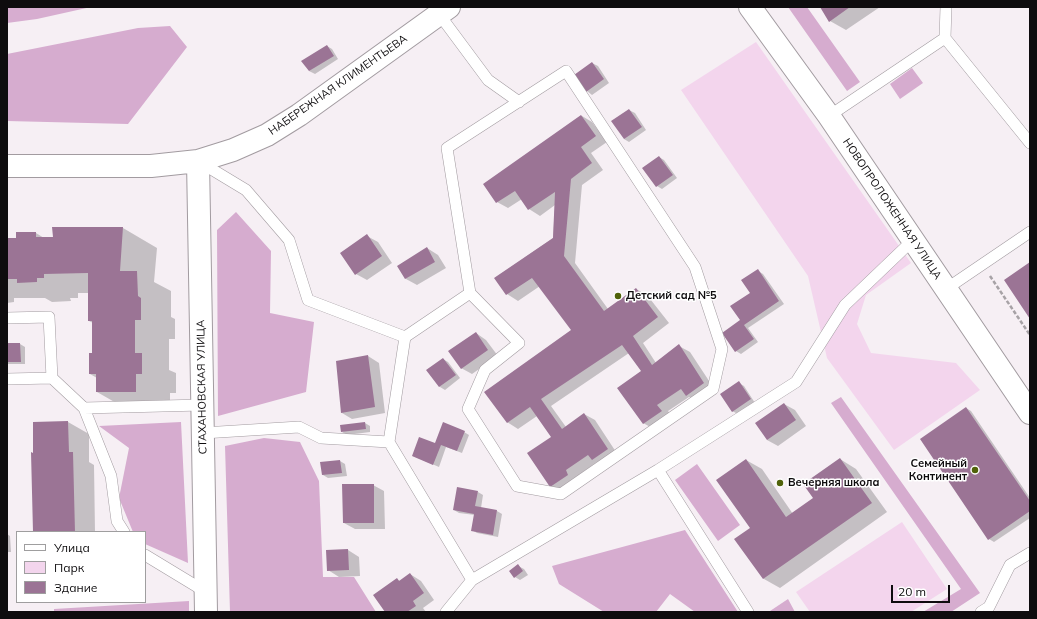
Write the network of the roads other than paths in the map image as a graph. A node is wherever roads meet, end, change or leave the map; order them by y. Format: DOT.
graph roads {
  1 [pos="750,7"];
  2 [pos="946,7"];
  3 [pos="444,10"];
  4 [pos="945,38"];
  5 [pos="519,102"];
  6 [pos="830,116"];
  7 [pos="1030,143"];
  8 [pos="198,161"];
  9 [pos="7,166"];
  10 [pos="1030,232"];
  11 [pos="913,240"];
  12 [pos="946,289"];
  13 [pos="470,293"];
  14 [pos="7,318"];
  15 [pos="405,337"];
  16 [pos="52,378"];
  17 [pos="7,379"];
  18 [pos="202,405"];
  19 [pos="84,408"];
  20 [pos="1030,413"];
  21 [pos="203,433"];
  22 [pos="389,442"];
  23 [pos="658,470"];
  24 [pos="123,531"];
  25 [pos="1030,553"];
  26 [pos="146,556"];
  27 [pos="472,580"];
  28 [pos="206,602"];
  29 [pos="446,612"];
  30 [pos="748,612"];
  31 [pos="981,612"];
  1 -- 6 [label="street, НОВОПРОЛОЖЕННАЯ УЛИЦА"];
  2 -- 4 [label="lane"];
  3 -- 5 [label="lane"];
  3 -- 8 [label="street, НАБЕРЕЖНАЯ КЛИМЕНТЬЕВА"];
  4 -- 6 [label="lane"];
  4 -- 7 [label="lane"];
  5 -- 13 [label="lane"];
  5 -- 13 [label="lane"];
  6 -- 11 [label="street, НОВОПРОЛОЖЕННАЯ УЛИЦА"];
  8 -- 9 [label="street, НАБЕРЕЖНАЯ КЛИМЕНТЬЕВА"];
  8 -- 15 [label="lane"];
  8 -- 18 [label="street, СТАХАНОВСКАЯ УЛИЦА"];
  10 -- 12 [label="lane"];
  11 -- 12 [label="street, НОВОПРОЛОЖЕННАЯ УЛИЦА"];
  11 -- 23 [label="lane"];
  12 -- 20 [label="street, НОВОПРОЛОЖЕННАЯ УЛИЦА"];
  13 -- 15 [label="lane"];
  14 -- 16 [label="lane"];
  15 -- 22 [label="lane"];
  16 -- 17 [label="lane"];
  16 -- 19 [label="lane"];
  18 -- 19 [label="lane"];
  18 -- 21 [label="street, СТАХАНОВСКАЯ УЛИЦА"];
  19 -- 24 [label="lane"];
  21 -- 22 [label="lane"];
  21 -- 28 [label="street, СТАХАНОВСКАЯ УЛИЦА"];
  22 -- 27 [label="lane"];
  23 -- 27 [label="lane"];
  23 -- 30 [label="lane"];
  25 -- 31 [label="lane"];
  26 -- 28 [label="lane"];
  27 -- 29 [label="lane"];
}
